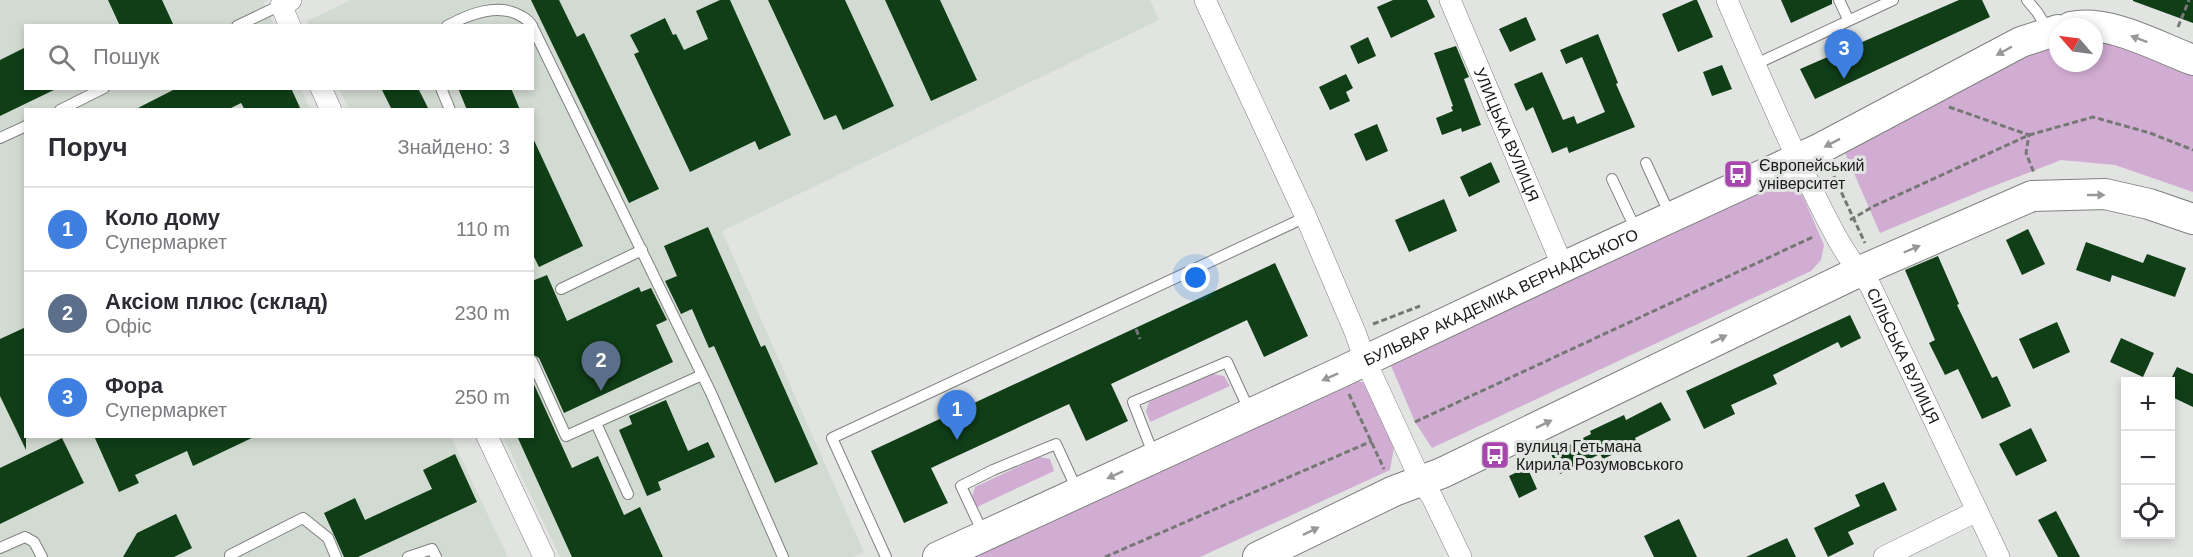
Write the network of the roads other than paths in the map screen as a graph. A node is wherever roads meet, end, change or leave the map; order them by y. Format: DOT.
graph roads {
  1 [pos="1205,0"];
  2 [pos="1450,0"];
  3 [pos="1727,0"];
  4 [pos="1839,0"];
  5 [pos="1893,0"];
  6 [pos="2027,0"];
  7 [pos="286,2"];
  8 [pos="1848,19"];
  9 [pos="2049,21"];
  10 [pos="241,24"];
  11 [pos="290,24"];
  12 [pos="452,24"];
  13 [pos="531,24"];
  14 [pos="2103,28"];
  15 [pos="534,30"];
  16 [pos="2049,33"];
  17 [pos="2193,60"];
  18 [pos="1754,64"];
  19 [pos="101,90"];
  20 [pos="322,90"];
  21 [pos="442,90"];
  22 [pos="64,108"];
  23 [pos="330,108"];
  24 [pos="449,108"];
  25 [pos="24,127"];
  26 [pos="0,138"];
  27 [pos="1797,158"];
  28 [pos="1646,163"];
  29 [pos="1612,179"];
  30 [pos="1306,217"];
  31 [pos="1671,217"];
  32 [pos="2193,219"];
  33 [pos="1637,232"];
  34 [pos="642,250"];
  35 [pos="1862,259"];
  36 [pos="1563,267"];
  37 [pos="561,288"];
  38 [pos="1365,360"];
  39 [pos="534,365"];
  40 [pos="702,375"];
  41 [pos="1250,412"];
  42 [pos="596,423"];
  43 [pos="488,438"];
  44 [pos="1155,456"];
  45 [pos="1421,481"];
  46 [pos="1078,493"];
  47 [pos="628,494"];
  48 [pos="1977,511"];
  49 [pos="984,535"];
  50 [pos="0,548"];
  51 [pos="42,557"];
  52 [pos="231,557"];
  53 [pos="336,557"];
  54 [pos="408,557"];
  55 [pos="435,557"];
  56 [pos="544,557"];
  57 [pos="783,557"];
  58 [pos="886,557"];
  59 [pos="938,557"];
  60 [pos="1258,557"];
  61 [pos="1461,557"];
  62 [pos="1884,557"];
  63 [pos="1999,557"];
  1 -- 30 [label="street"];
  2 -- 36 [label="street, УЛИЦЬКА ВУЛИЦЯ"];
  3 -- 18 [label="street, СІЛЬСЬКА ВУЛИЦЯ"];
  4 -- 8 [label="lane"];
  5 -- 8 [label="lane"];
  6 -- 9 [label="lane"];
  7 -- 10 [label="lane"];
  7 -- 11 [label="street"];
  8 -- 18 [label="lane"];
  12 -- 13 [label="lane"];
  17 -- 14 [label="main road, БУЛЬВАР АКАДЕМІКА ВЕРНАДСЬКОГО, one-way"];
  15 -- 34 [label="lane"];
  16 -- 27 [label="main road, БУЛЬВАР АКАДЕМІКА ВЕРНАДСЬКОГО, one-way"];
  18 -- 27 [label="street, СІЛЬСЬКА ВУЛИЦЯ"];
  19 -- 22 [label="lane"];
  20 -- 23 [label="street"];
  21 -- 24 [label="lane"];
  25 -- 26 [label="lane"];
  27 -- 31 [label="main road, БУЛЬВАР АКАДЕМІКА ВЕРНАДСЬКОГО"];
  27 -- 35 [label="street, СІЛЬСЬКА ВУЛИЦЯ"];
  28 -- 31 [label="lane"];
  29 -- 33 [label="lane"];
  30 -- 38 [label="street"];
  30 -- 58 [label="lane"];
  31 -- 33 [label="main road, БУЛЬВАР АКАДЕМІКА ВЕРНАДСЬКОГО"];
  35 -- 32 [label="main road, one-way"];
  33 -- 36 [label="main road, БУЛЬВАР АКАДЕМІКА ВЕРНАДСЬКОГО"];
  34 -- 37 [label="lane"];
  34 -- 40 [label="lane"];
  45 -- 35 [label="main road, one-way"];
  35 -- 48 [label="street, СІЛЬСЬКА ВУЛИЦЯ"];
  36 -- 38 [label="main road, БУЛЬВАР АКАДЕМІКА ВЕРНАДСЬКОГО"];
  38 -- 41 [label="main road, БУЛЬВАР АКАДЕМІКА ВЕРНАДСЬКОГО, one-way"];
  38 -- 45 [label="street"];
  39 -- 42 [label="lane"];
  40 -- 42 [label="lane"];
  40 -- 57 [label="lane"];
  41 -- 44 [label="main road, БУЛЬВАР АКАДЕМІКА ВЕРНАДСЬКОГО"];
  41 -- 44 [label="lane"];
  42 -- 47 [label="lane"];
  43 -- 56 [label="street"];
  44 -- 46 [label="main road, БУЛЬВАР АКАДЕМІКА ВЕРНАДСЬКОГО, one-way"];
  60 -- 45 [label="main road, one-way"];
  45 -- 61 [label="street"];
  46 -- 49 [label="main road, БУЛЬВАР АКАДЕМІКА ВЕРНАДСЬКОГО"];
  46 -- 49 [label="lane"];
  48 -- 62 [label="street"];
  48 -- 63 [label="street, СІЛЬСЬКА ВУЛИЦЯ"];
  49 -- 59 [label="main road, БУЛЬВАР АКАДЕМІКА ВЕРНАДСЬКОГО"];
  50 -- 51 [label="lane"];
  52 -- 53 [label="lane"];
  54 -- 55 [label="lane"];
}
